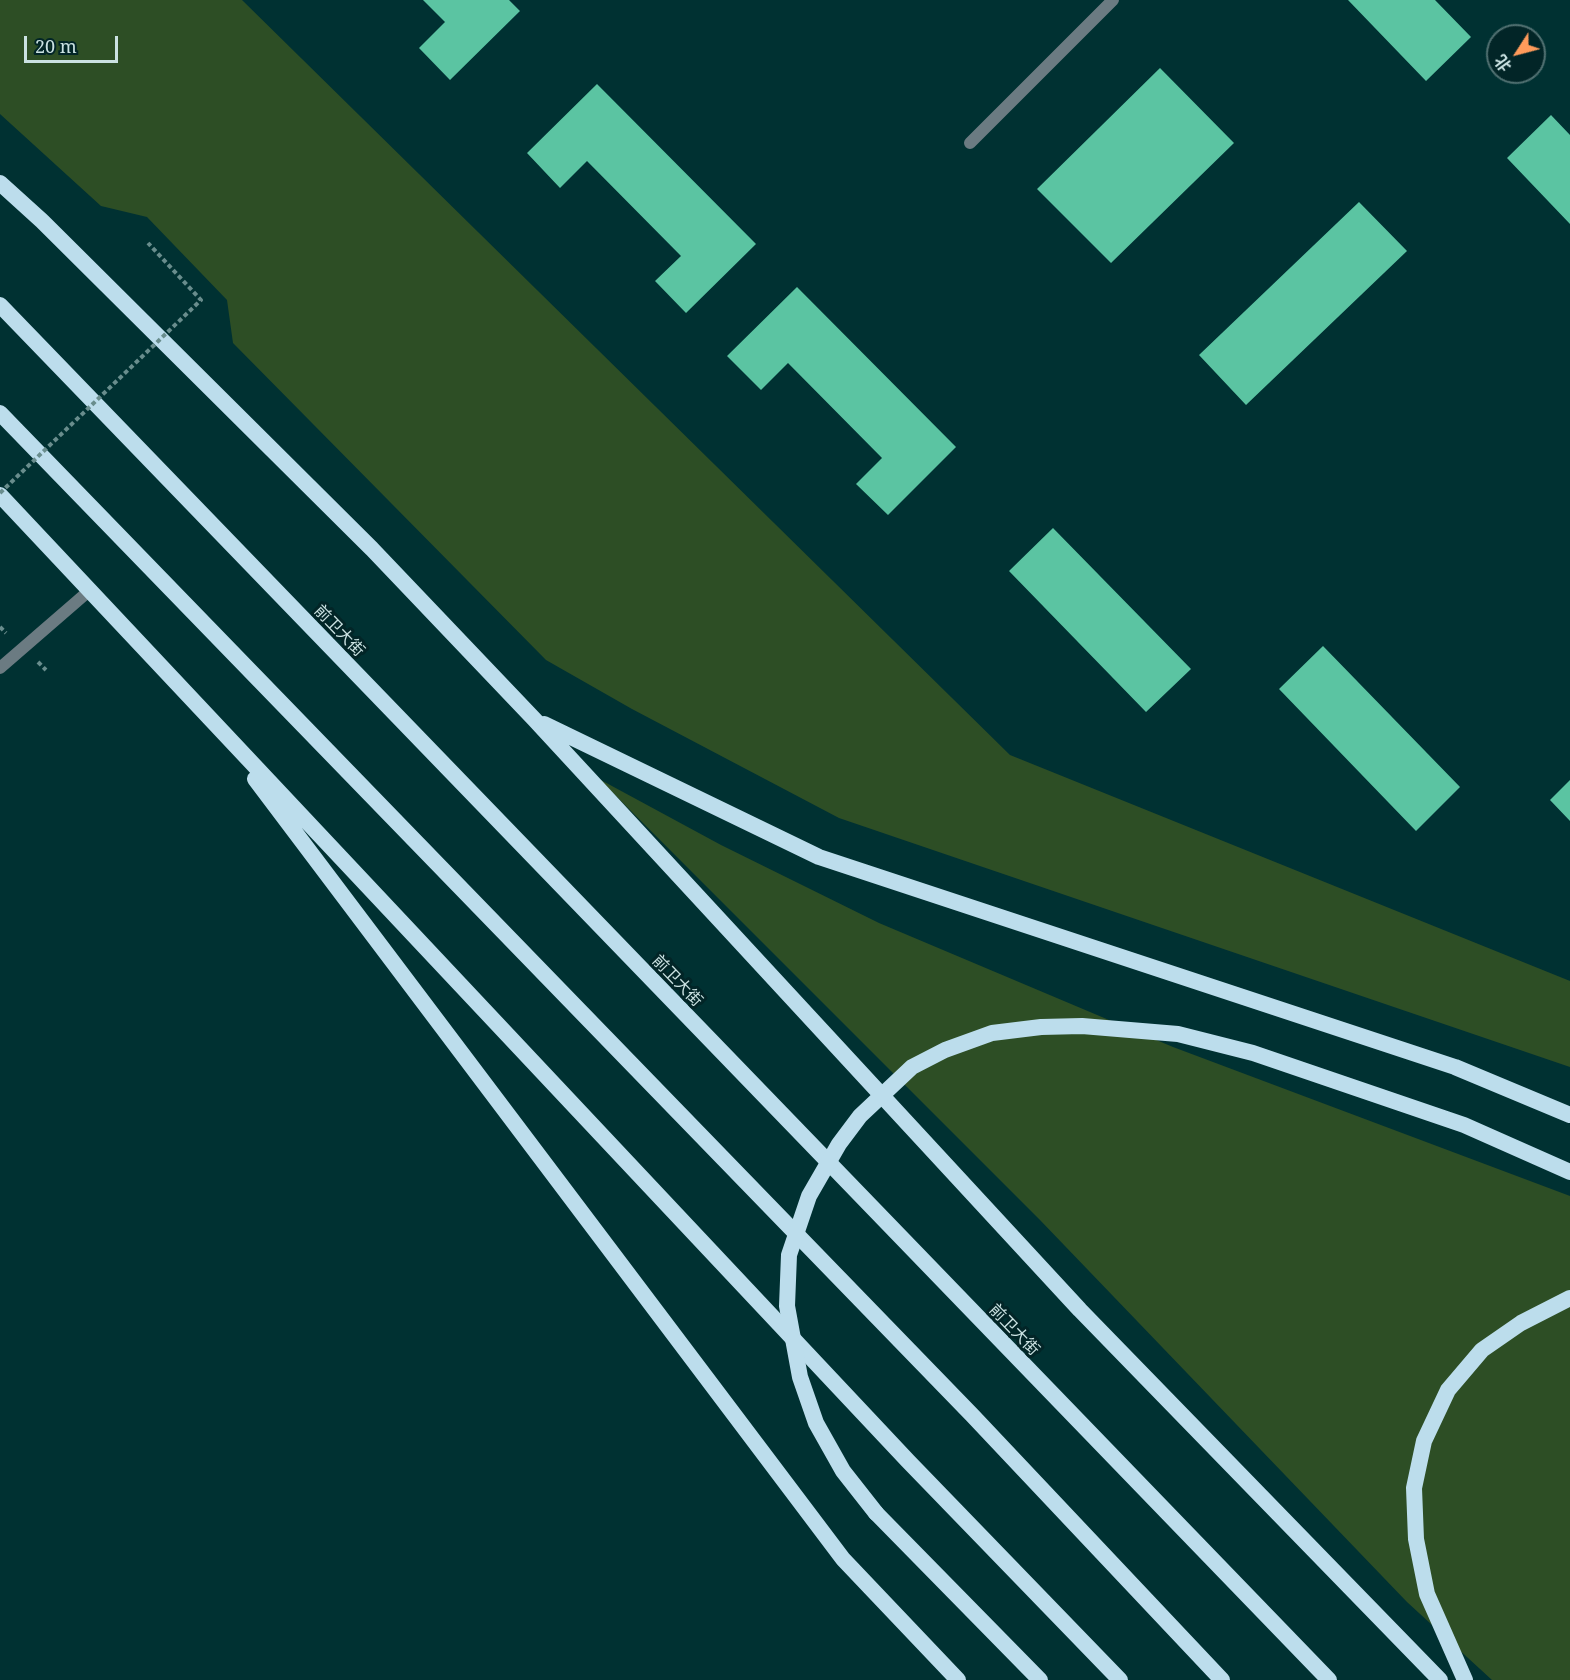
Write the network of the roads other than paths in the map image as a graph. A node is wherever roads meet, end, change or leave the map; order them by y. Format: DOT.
graph roads {
  1 [pos="1113,0"];
  2 [pos="970,143"];
  3 [pos="0,183"];
  4 [pos="0,305"];
  5 [pos="0,413"];
  6 [pos="0,494"];
  7 [pos="90,590"];
  8 [pos="0,668"];
  9 [pos="204,712"];
  10 [pos="534,719"];
  11 [pos="1570,1115"];
  12 [pos="1570,1173"];
  13 [pos="1570,1299"];
  14 [pos="958,1680"];
  15 [pos="1040,1680"];
  16 [pos="1120,1680"];
  17 [pos="1222,1680"];
  18 [pos="1329,1680"];
  19 [pos="1440,1680"];
  20 [pos="1465,1680"];
  1 -- 2 [label="street"];
  3 -- 10 [label="highway"];
  4 -- 18 [label="highway, 前卫大街"];
  5 -- 17 [label="highway"];
  6 -- 7 [label="highway"];
  7 -- 8 [label="street"];
  7 -- 9 [label="highway"];
  9 -- 14 [label="highway"];
  9 -- 16 [label="highway"];
  10 -- 11 [label="highway"];
  10 -- 19 [label="highway"];
  12 -- 15 [label="highway, bridge"];
  13 -- 20 [label="highway"];
}
